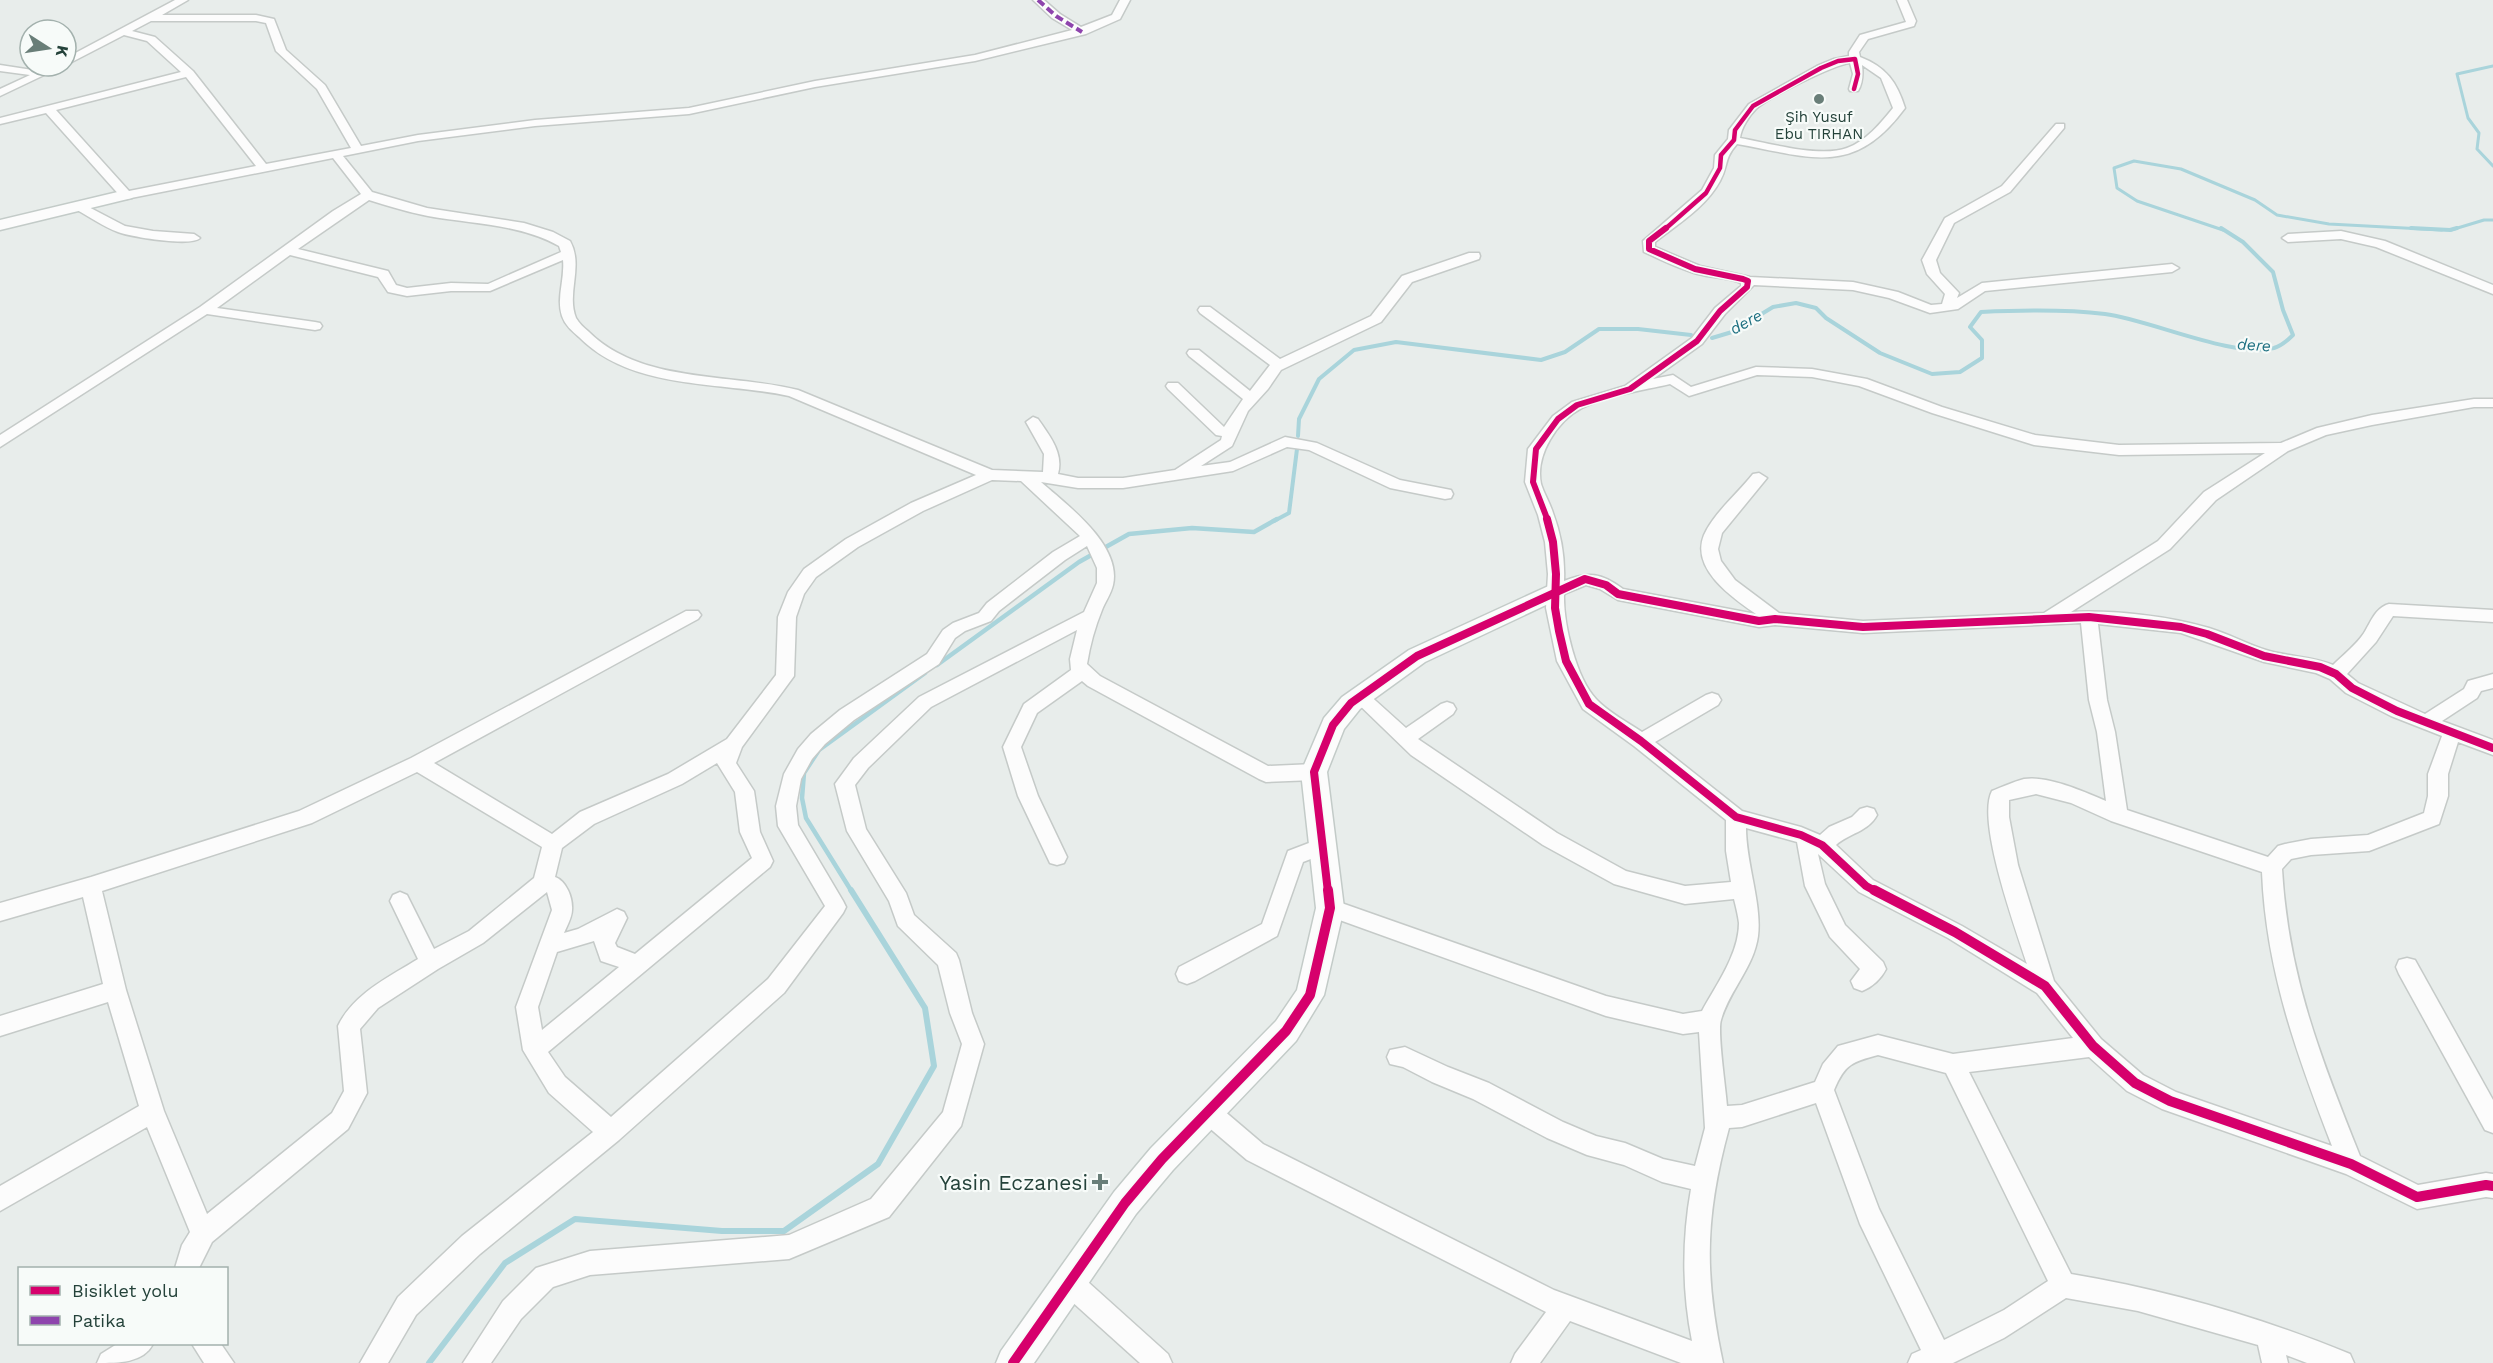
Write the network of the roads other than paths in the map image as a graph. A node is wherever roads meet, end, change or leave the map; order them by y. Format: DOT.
graph roads {
  1 [pos="183,0"];
  2 [pos="1038,0"];
  3 [pos="1125,0"];
  4 [pos="1902,0"];
  5 [pos="150,18"];
  6 [pos="124,32"];
  7 [pos="1082,32"];
  8 [pos="78,56"];
  9 [pos="1855,59"];
  10 [pos="0,68"];
  11 [pos="18,69"];
  12 [pos="189,73"];
  13 [pos="32,78"];
  14 [pos="1854,89"];
  15 [pos="0,93"];
  16 [pos="50,110"];
  17 [pos="0,121"];
  18 [pos="2060,126"];
  19 [pos="1734,140"];
  20 [pos="358,150"];
  21 [pos="336,154"];
  22 [pos="264,169"];
  23 [pos="126,195"];
  24 [pos="368,195"];
  25 [pos="81,207"];
  26 [pos="0,225"];
  27 [pos="194,238"];
  28 [pos="2288,238"];
  29 [pos="287,250"];
  30 [pos="568,254"];
  31 [pos="1474,256"];
  32 [pos="2172,267"];
  33 [pos="1748,281"];
  34 [pos="2493,290"];
  35 [pos="1948,308"];
  36 [pos="205,310"];
  37 [pos="1205,310"];
  38 [pos="315,326"];
  39 [pos="1194,353"];
  40 [pos="1280,366"];
  41 [pos="1173,386"];
  42 [pos="1630,389"];
  43 [pos="1251,399"];
  44 [pos="2493,404"];
  45 [pos="1033,422"];
  46 [pos="1234,430"];
  47 [pos="0,442"];
  48 [pos="2283,448"];
  49 [pos="1179,473"];
  50 [pos="990,475"];
  51 [pos="1026,477"];
  52 [pos="1049,477"];
  53 [pos="1759,478"];
  54 [pos="1445,494"];
  55 [pos="1091,542"];
  56 [pos="1555,591"];
  57 [pos="692,615"];
  58 [pos="1092,615"];
  59 [pos="2493,616"];
  60 [pos="2089,617"];
  61 [pos="1775,619"];
  62 [pos="2047,619"];
  63 [pos="1083,671"];
  64 [pos="2336,674"];
  65 [pos="2493,681"];
  66 [pos="1360,697"];
  67 [pos="1712,700"];
  68 [pos="1447,709"];
  69 [pos="2429,721"];
  70 [pos="2452,734"];
  71 [pos="1406,738"];
  72 [pos="1641,741"];
  73 [pos="734,744"];
  74 [pos="2493,748"];
  75 [pos="418,763"];
  76 [pos="1314,772"];
  77 [pos="1868,815"];
  78 [pos="2118,815"];
  79 [pos="1736,817"];
  80 [pos="1814,841"];
  81 [pos="553,844"];
  82 [pos="1322,846"];
  83 [pos="1057,857"];
  84 [pos="2272,867"];
  85 [pos="543,883"];
  86 [pos="91,886"];
  87 [pos="1743,890"];
  88 [pos="400,901"];
  89 [pos="1330,908"];
  90 [pos="0,912"];
  91 [pos="551,942"];
  92 [pos="430,962"];
  93 [pos="638,964"];
  94 [pos="2407,966"];
  95 [pos="1187,974"];
  96 [pos="1862,981"];
  97 [pos="2045,986"];
  98 [pos="115,990"];
  99 [pos="1709,1020"];
  100 [pos="0,1026"];
  101 [pos="2093,1046"];
  102 [pos="534,1050"];
  103 [pos="1398,1057"];
  104 [pos="1953,1064"];
  105 [pos="1823,1090"];
  106 [pos="152,1111"];
  107 [pos="1208,1112"];
  108 [pos="1717,1118"];
  109 [pos="2493,1122"];
  110 [pos="611,1132"];
  111 [pos="2351,1164"];
  112 [pos="1704,1180"];
  113 [pos="2493,1185"];
  114 [pos="0,1199"];
  115 [pos="203,1233"];
  116 [pos="188,1267"];
  117 [pos="1069,1282"];
  118 [pos="2064,1285"];
  119 [pos="1566,1305"];
  120 [pos="2268,1335"];
  121 [pos="138,1345"];
  122 [pos="207,1345"];
  123 [pos="1930,1360"];
  124 [pos="1710,1362"];
  125 [pos="110,1363"];
  126 [pos="221,1363"];
  127 [pos="373,1363"];
  128 [pos="476,1363"];
  129 [pos="1013,1363"];
  130 [pos="1160,1363"];
  131 [pos="1524,1363"];
  132 [pos="2275,1363"];
  133 [pos="2341,1363"];
  1 -- 5 [label="street"];
  2 -- 7 [label="street"];
  3 -- 7 [label="street"];
  4 -- 9 [label="street"];
  5 -- 6 [label="street"];
  5 -- 20 [label="street"];
  6 -- 8 [label="street"];
  6 -- 12 [label="street"];
  7 -- 20 [label="street"];
  9 -- 14 [label="street"];
  9 -- 19 [label="street"];
  9 -- 19 [label="street"];
  10 -- 11 [label="street"];
  12 -- 16 [label="street"];
  12 -- 22 [label="street"];
  13 -- 15 [label="street"];
  16 -- 17 [label="street"];
  16 -- 23 [label="street"];
  18 -- 35 [label="street"];
  19 -- 33 [label="street"];
  20 -- 21 [label="street"];
  21 -- 22 [label="street"];
  21 -- 24 [label="street"];
  22 -- 23 [label="street"];
  23 -- 25 [label="street"];
  24 -- 29 [label="street"];
  24 -- 30 [label="street"];
  25 -- 26 [label="street"];
  25 -- 27 [label="street"];
  28 -- 34 [label="street"];
  29 -- 30 [label="street"];
  29 -- 36 [label="street"];
  30 -- 50 [label="street"];
  31 -- 40 [label="street"];
  32 -- 35 [label="street"];
  33 -- 35 [label="street"];
  33 -- 42 [label="street"];
  36 -- 38 [label="street"];
  36 -- 47 [label="street"];
  37 -- 40 [label="street"];
  39 -- 43 [label="street"];
  40 -- 43 [label="street"];
  41 -- 46 [label="street"];
  42 -- 48 [label="street"];
  42 -- 56 [label="street"];
  43 -- 46 [label="street"];
  44 -- 48 [label="street"];
  45 -- 52 [label="street"];
  46 -- 49 [label="street"];
  48 -- 62 [label="street"];
  49 -- 52 [label="street"];
  49 -- 54 [label="street"];
  50 -- 51 [label="street"];
  50 -- 73 [label="street"];
  51 -- 52 [label="street"];
  51 -- 55 [label="street"];
  53 -- 61 [label="street"];
  55 -- 58 [label="street"];
  55 -- 110 [label="street"];
  56 -- 61 [label="street"];
  56 -- 66 [label="street"];
  56 -- 72 [label="street"];
  57 -- 75 [label="street"];
  58 -- 63 [label="street"];
  58 -- 128 [label="street"];
  59 -- 64 [label="street"];
  60 -- 62 [label="street"];
  60 -- 64 [label="street"];
  60 -- 78 [label="street"];
  61 -- 62 [label="street"];
  63 -- 76 [label="street"];
  63 -- 83 [label="street"];
  64 -- 69 [label="street"];
  65 -- 69 [label="street"];
  66 -- 71 [label="street"];
  66 -- 76 [label="street"];
  67 -- 72 [label="street"];
  68 -- 71 [label="street"];
  69 -- 70 [label="street"];
  70 -- 74 [label="street"];
  70 -- 84 [label="street"];
  71 -- 87 [label="street"];
  72 -- 79 [label="street"];
  73 -- 81 [label="street"];
  73 -- 93 [label="street"];
  75 -- 81 [label="street"];
  75 -- 86 [label="street"];
  76 -- 82 [label="street"];
  77 -- 80 [label="street"];
  78 -- 84 [label="street"];
  78 -- 97 [label="street"];
  79 -- 80 [label="street"];
  79 -- 87 [label="street"];
  80 -- 96 [label="street"];
  80 -- 97 [label="street"];
  81 -- 85 [label="street"];
  82 -- 89 [label="street"];
  82 -- 95 [label="street"];
  84 -- 111 [label="street"];
  85 -- 91 [label="street"];
  85 -- 92 [label="street"];
  86 -- 90 [label="street"];
  86 -- 98 [label="street"];
  87 -- 99 [label="street"];
  88 -- 92 [label="street"];
  89 -- 99 [label="street"];
  89 -- 107 [label="street"];
  91 -- 93 [label="street"];
  91 -- 102 [label="street"];
  92 -- 115 [label="street"];
  93 -- 102 [label="street"];
  94 -- 109 [label="street"];
  97 -- 101 [label="street"];
  98 -- 100 [label="street"];
  98 -- 106 [label="street"];
  99 -- 108 [label="street"];
  101 -- 104 [label="street"];
  101 -- 111 [label="street"];
  102 -- 110 [label="street"];
  103 -- 112 [label="street"];
  104 -- 105 [label="street"];
  104 -- 118 [label="street"];
  105 -- 108 [label="street"];
  105 -- 123 [label="street"];
  106 -- 114 [label="street"];
  106 -- 115 [label="street"];
  107 -- 117 [label="street"];
  107 -- 119 [label="street"];
  108 -- 112 [label="street"];
  110 -- 127 [label="street"];
  111 -- 113 [label="street"];
  112 -- 124 [label="street"];
  115 -- 116 [label="street"];
  117 -- 129 [label="street"];
  117 -- 130 [label="street"];
  118 -- 120 [label="street"];
  118 -- 123 [label="street"];
  119 -- 124 [label="street"];
  119 -- 131 [label="street"];
  120 -- 132 [label="street"];
  120 -- 133 [label="street"];
  121 -- 125 [label="street"];
  122 -- 126 [label="street"];
}
